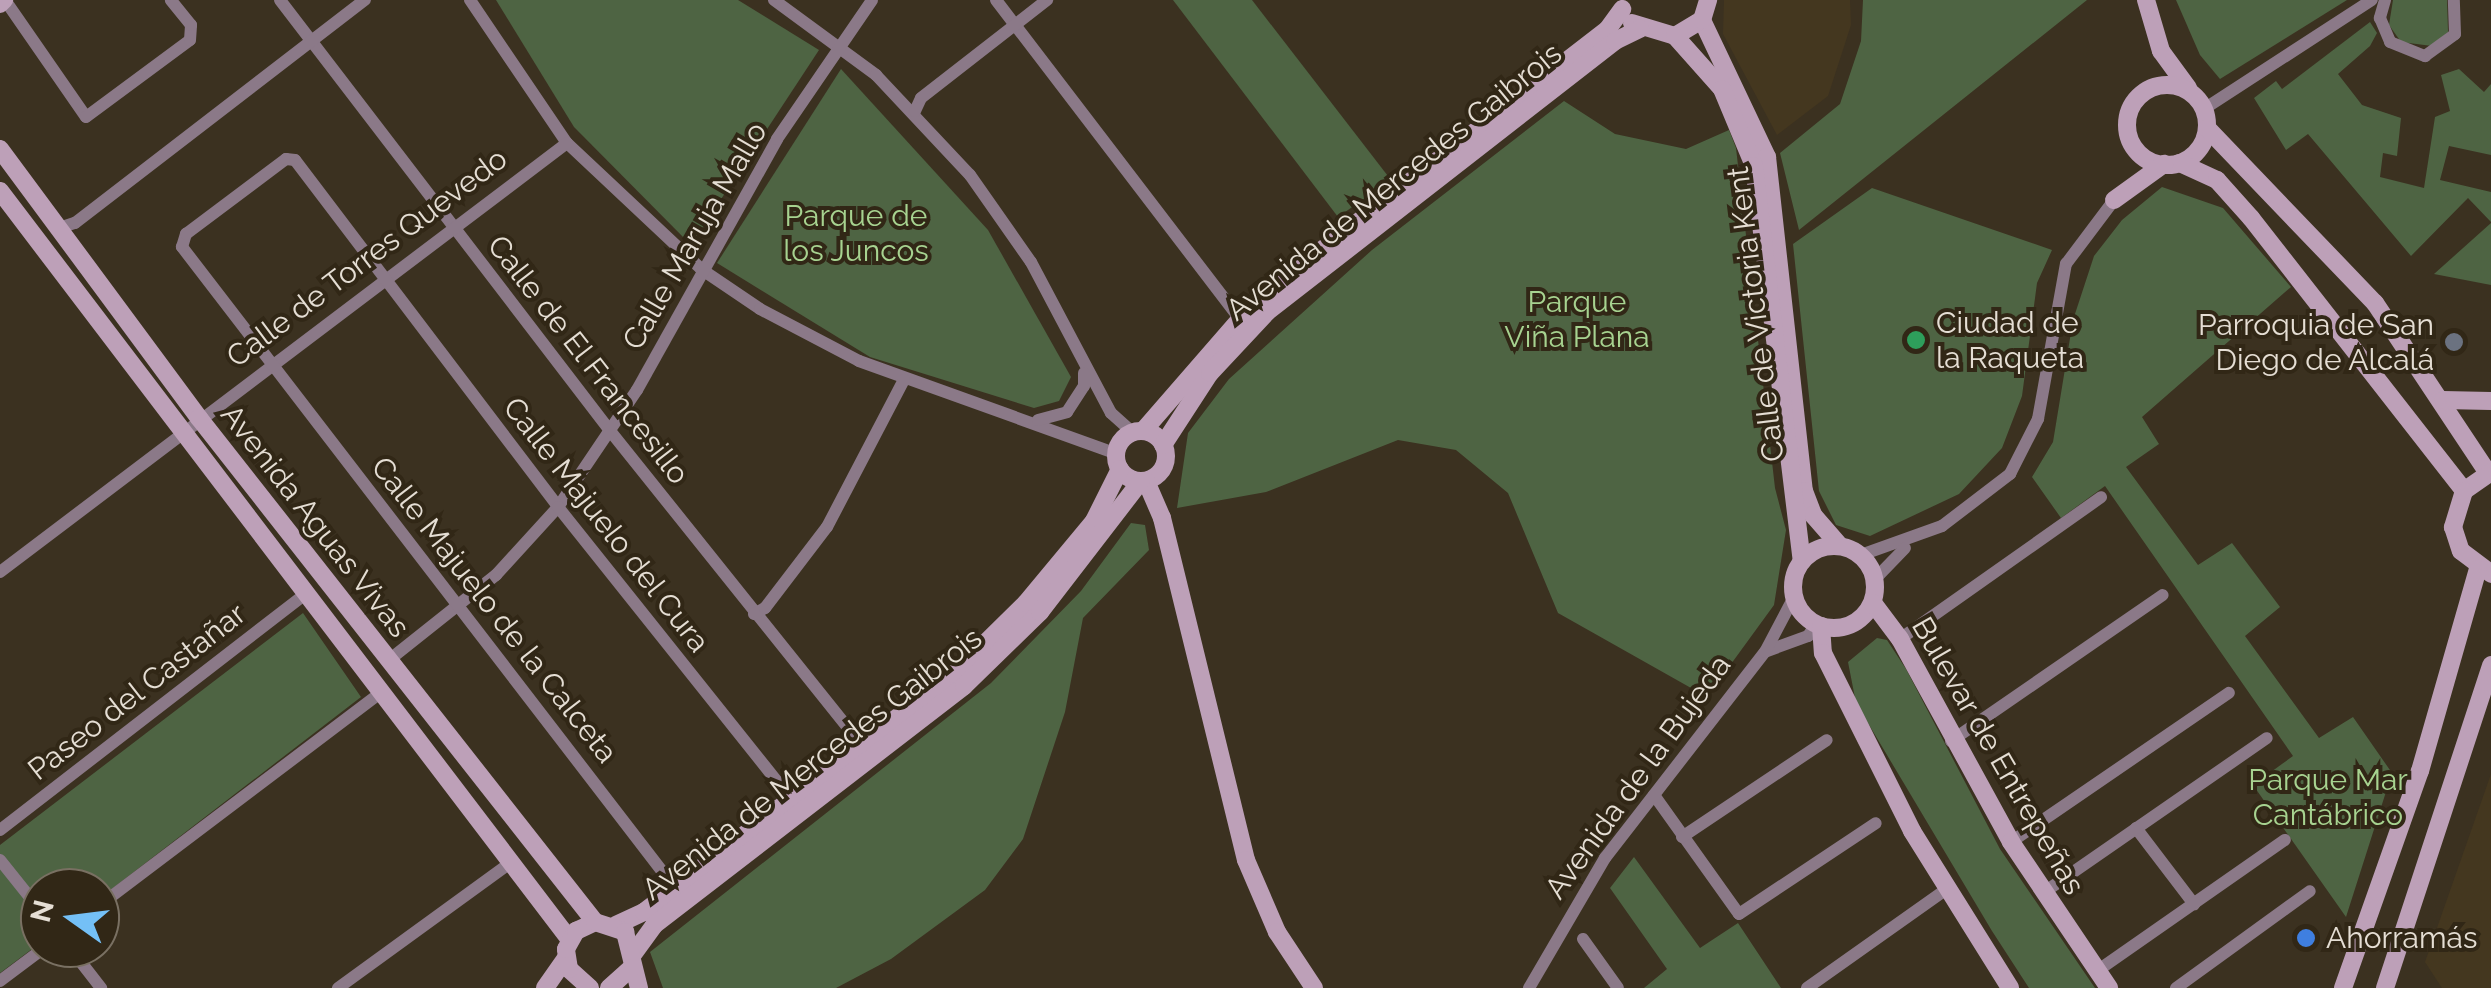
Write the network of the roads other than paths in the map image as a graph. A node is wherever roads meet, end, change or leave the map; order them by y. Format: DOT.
graph roads {
  1 [pos="171,0"];
  2 [pos="280,0"];
  3 [pos="364,0"];
  4 [pos="470,0"];
  5 [pos="774,0"];
  6 [pos="872,0"];
  7 [pos="996,0"];
  8 [pos="1047,0"];
  9 [pos="1708,0"];
  10 [pos="2146,0"];
  11 [pos="2372,0"];
  12 [pos="2385,0"];
  13 [pos="2454,0"];
  14 [pos="3,1"];
  15 [pos="1621,5"];
  16 [pos="2352,12"];
  17 [pos="2380,18"];
  18 [pos="1702,20"];
  19 [pos="1015,25"];
  20 [pos="1640,29"];
  21 [pos="1675,36"];
  22 [pos="312,40"];
  23 [pos="839,45"];
  24 [pos="2161,51"];
  25 [pos="2158,86"];
  26 [pos="2190,90"];
  27 [pos="915,111"];
  28 [pos="2205,118"];
  29 [pos="567,143"];
  30 [pos="2134,148"];
  31 [pos="0,149"];
  32 [pos="2172,164"];
  33 [pos="0,191"];
  34 [pos="2114,200"];
  35 [pos="452,224"];
  36 [pos="56,229"];
  37 [pos="701,269"];
  38 [pos="384,276"];
  39 [pos="1239,318"];
  40 [pos="272,363"];
  41 [pos="1084,370"];
  42 [pos="904,380"];
  43 [pos="2443,400"];
  44 [pos="2491,400"];
  45 [pos="200,418"];
  46 [pos="1021,418"];
  47 [pos="611,432"];
  48 [pos="1138,432"];
  49 [pos="180,433"];
  50 [pos="1164,444"];
  51 [pos="1118,461"];
  52 [pos="2489,473"];
  53 [pos="1149,478"];
  54 [pos="2464,490"];
  55 [pos="2101,497"];
  56 [pos="558,507"];
  57 [pos="1910,542"];
  58 [pos="1840,546"];
  59 [pos="1860,554"];
  60 [pos="1802,561"];
  61 [pos="2485,571"];
  62 [pos="0,572"];
  63 [pos="1875,579"];
  64 [pos="305,594"];
  65 [pos="2163,595"];
  66 [pos="1794,598"];
  67 [pos="1873,603"];
  68 [pos="459,606"];
  69 [pos="754,614"];
  70 [pos="1819,625"];
  71 [pos="1900,639"];
  72 [pos="1765,652"];
  73 [pos="389,660"];
  74 [pos="2491,665"];
  75 [pos="2488,682"];
  76 [pos="382,692"];
  77 [pos="2229,694"];
  78 [pos="2267,738"];
  79 [pos="1827,740"];
  80 [pos="1951,741"];
  81 [pos="862,745"];
  82 [pos="1654,794"];
  83 [pos="796,797"];
  84 [pos="1876,823"];
  85 [pos="2136,828"];
  86 [pos="0,830"];
  87 [pos="1682,836"];
  88 [pos="2284,840"];
  89 [pos="2010,842"];
  90 [pos="0,860"];
  91 [pos="513,861"];
  92 [pos="20,885"];
  93 [pos="675,888"];
  94 [pos="120,890"];
  95 [pos="1947,890"];
  96 [pos="2310,891"];
  97 [pos="2043,893"];
  98 [pos="2194,904"];
  99 [pos="595,922"];
  100 [pos="616,925"];
  101 [pos="1583,939"];
  102 [pos="568,949"];
  103 [pos="632,961"];
  104 [pos="86,968"];
  105 [pos="2097,970"];
  106 [pos="1613,986"];
  107 [pos="583,987"];
  108 [pos="101,988"];
  109 [pos="338,988"];
  110 [pos="544,988"];
  111 [pos="609,988"];
  112 [pos="639,988"];
  113 [pos="1314,988"];
  114 [pos="1529,988"];
  115 [pos="1808,988"];
  116 [pos="2010,988"];
  117 [pos="2109,988"];
  118 [pos="2176,988"];
  119 [pos="2343,988"];
  120 [pos="2385,988"];
  1 -- 14 [label="street"];
  2 -- 22 [label="street, Calle de El Francesillo"];
  3 -- 22 [label="street"];
  4 -- 29 [label="street"];
  5 -- 23 [label="street"];
  6 -- 23 [label="street, Calle Maruja Mallo"];
  7 -- 19 [label="street"];
  8 -- 19 [label="street"];
  9 -- 18 [label="street"];
  10 -- 24 [label="street"];
  11 -- 16 [label="street"];
  12 -- 17 [label="street"];
  13 -- 17 [label="street"];
  15 -- 20 [label="street"];
  15 -- 39 [label="street, Avenida de Mercedes Gaibrois"];
  16 -- 17 [label="street"];
  16 -- 28 [label="street"];
  18 -- 21 [label="street"];
  18 -- 58 [label="street, Calle de Victoria Kent"];
  19 -- 27 [label="street"];
  19 -- 39 [label="street"];
  20 -- 21 [label="street"];
  20 -- 50 [label="street, Avenida de Mercedes Gaibrois"];
  21 -- 60 [label="street, Calle de Victoria Kent"];
  22 -- 35 [label="street, Calle de El Francesillo"];
  22 -- 36 [label="street"];
  23 -- 27 [label="street"];
  23 -- 37 [label="street, Calle Maruja Mallo"];
  24 -- 25 [label="street"];
  24 -- 26 [label="street"];
  25 -- 26 [label="street"];
  25 -- 30 [label="street"];
  26 -- 28 [label="street"];
  27 -- 41 [label="street"];
  28 -- 32 [label="street"];
  28 -- 43 [label="street"];
  29 -- 35 [label="street, Calle de Torres Quevedo"];
  29 -- 37 [label="street"];
  30 -- 32 [label="street"];
  30 -- 34 [label="street"];
  31 -- 36 [label="street, Avenida Aguas Vivas"];
  32 -- 34 [label="street"];
  32 -- 54 [label="street"];
  33 -- 49 [label="street, Avenida Aguas Vivas"];
  34 -- 57 [label="street"];
  35 -- 38 [label="street, Calle de Torres Quevedo"];
  35 -- 47 [label="street, Calle de El Francesillo"];
  36 -- 45 [label="street, Avenida Aguas Vivas"];
  37 -- 42 [label="street"];
  37 -- 47 [label="street, Calle Maruja Mallo"];
  38 -- 40 [label="street, Calle de Torres Quevedo"];
  38 -- 40 [label="street, Calle Majuelo del Cura"];
  38 -- 56 [label="street, Calle Majuelo del Cura"];
  39 -- 48 [label="street, Avenida de Mercedes Gaibrois"];
  40 -- 45 [label="street, Calle de Torres Quevedo"];
  40 -- 68 [label="street, Calle Majuelo de la Calceta"];
  41 -- 46 [label="street"];
  41 -- 48 [label="street"];
  42 -- 46 [label="street"];
  42 -- 69 [label="street"];
  43 -- 44 [label="street"];
  43 -- 52 [label="street"];
  45 -- 49 [label="street, Calle de Torres Quevedo"];
  45 -- 73 [label="street, Avenida Aguas Vivas"];
  46 -- 51 [label="street"];
  47 -- 56 [label="street, Calle Maruja Mallo"];
  47 -- 69 [label="street, Calle de El Francesillo"];
  48 -- 50 [label="street"];
  48 -- 51 [label="street, Avenida de Mercedes Gaibrois"];
  49 -- 62 [label="street, Calle de Torres Quevedo"];
  49 -- 64 [label="street, Avenida Aguas Vivas"];
  50 -- 53 [label="street"];
  51 -- 53 [label="street"];
  51 -- 81 [label="street, Avenida de Mercedes Gaibrois"];
  52 -- 54 [label="street"];
  53 -- 103 [label="street, Avenida de Mercedes Gaibrois"];
  53 -- 113 [label="street"];
  54 -- 61 [label="street"];
  55 -- 71 [label="street"];
  56 -- 68 [label="street, Calle Maruja Mallo"];
  56 -- 83 [label="street, Calle Majuelo del Cura"];
  57 -- 59 [label="street"];
  57 -- 63 [label="street"];
  58 -- 59 [label="street"];
  58 -- 60 [label="street"];
  59 -- 63 [label="street"];
  60 -- 66 [label="street"];
  61 -- 119 [label="street"];
  63 -- 67 [label="street"];
  64 -- 76 [label="street, Avenida Aguas Vivas"];
  64 -- 86 [label="street, Paseo del Castañar"];
  65 -- 80 [label="street"];
  66 -- 70 [label="street"];
  66 -- 72 [label="street, Avenida de la Bujeda"];
  67 -- 70 [label="street"];
  67 -- 71 [label="street, Bulevar de Entrepeñas"];
  68 -- 73 [label="street, Calle Maruja Mallo"];
  68 -- 93 [label="street, Calle Majuelo de la Calceta"];
  69 -- 81 [label="street, Calle de El Francesillo"];
  70 -- 72 [label="street, Avenida de la Bujeda"];
  70 -- 95 [label="street"];
  71 -- 80 [label="street, Bulevar de Entrepeñas"];
  72 -- 82 [label="street, Avenida de la Bujeda"];
  73 -- 99 [label="street, Avenida Aguas Vivas"];
  74 -- 75 [label="street"];
  75 -- 120 [label="street"];
  76 -- 91 [label="street, Avenida Aguas Vivas"];
  76 -- 94 [label="street"];
  77 -- 89 [label="street"];
  78 -- 85 [label="street"];
  79 -- 87 [label="street"];
  80 -- 89 [label="street, Bulevar de Entrepeñas"];
  81 -- 83 [label="street, Avenida de Mercedes Gaibrois"];
  82 -- 87 [label="street"];
  82 -- 114 [label="street, Avenida de la Bujeda"];
  83 -- 93 [label="street, Avenida de Mercedes Gaibrois"];
  84 -- 87 [label="street"];
  85 -- 97 [label="street"];
  85 -- 98 [label="street"];
  88 -- 98 [label="street"];
  89 -- 97 [label="street, Bulevar de Entrepeñas"];
  90 -- 92 [label="street"];
  91 -- 102 [label="street, Avenida Aguas Vivas"];
  91 -- 109 [label="street"];
  93 -- 100 [label="street, Avenida de Mercedes Gaibrois"];
  95 -- 115 [label="street"];
  95 -- 116 [label="street"];
  96 -- 118 [label="street"];
  97 -- 105 [label="street, Bulevar de Entrepeñas"];
  98 -- 105 [label="street"];
  99 -- 100 [label="street"];
  99 -- 102 [label="street"];
  100 -- 103 [label="street"];
  101 -- 106 [label="street"];
  102 -- 107 [label="street, Avenida Aguas Vivas"];
  102 -- 110 [label="street"];
  103 -- 111 [label="street, Avenida de Mercedes Gaibrois"];
  103 -- 112 [label="street"];
  104 -- 108 [label="street"];
  105 -- 117 [label="street, Bulevar de Entrepeñas"];
}
